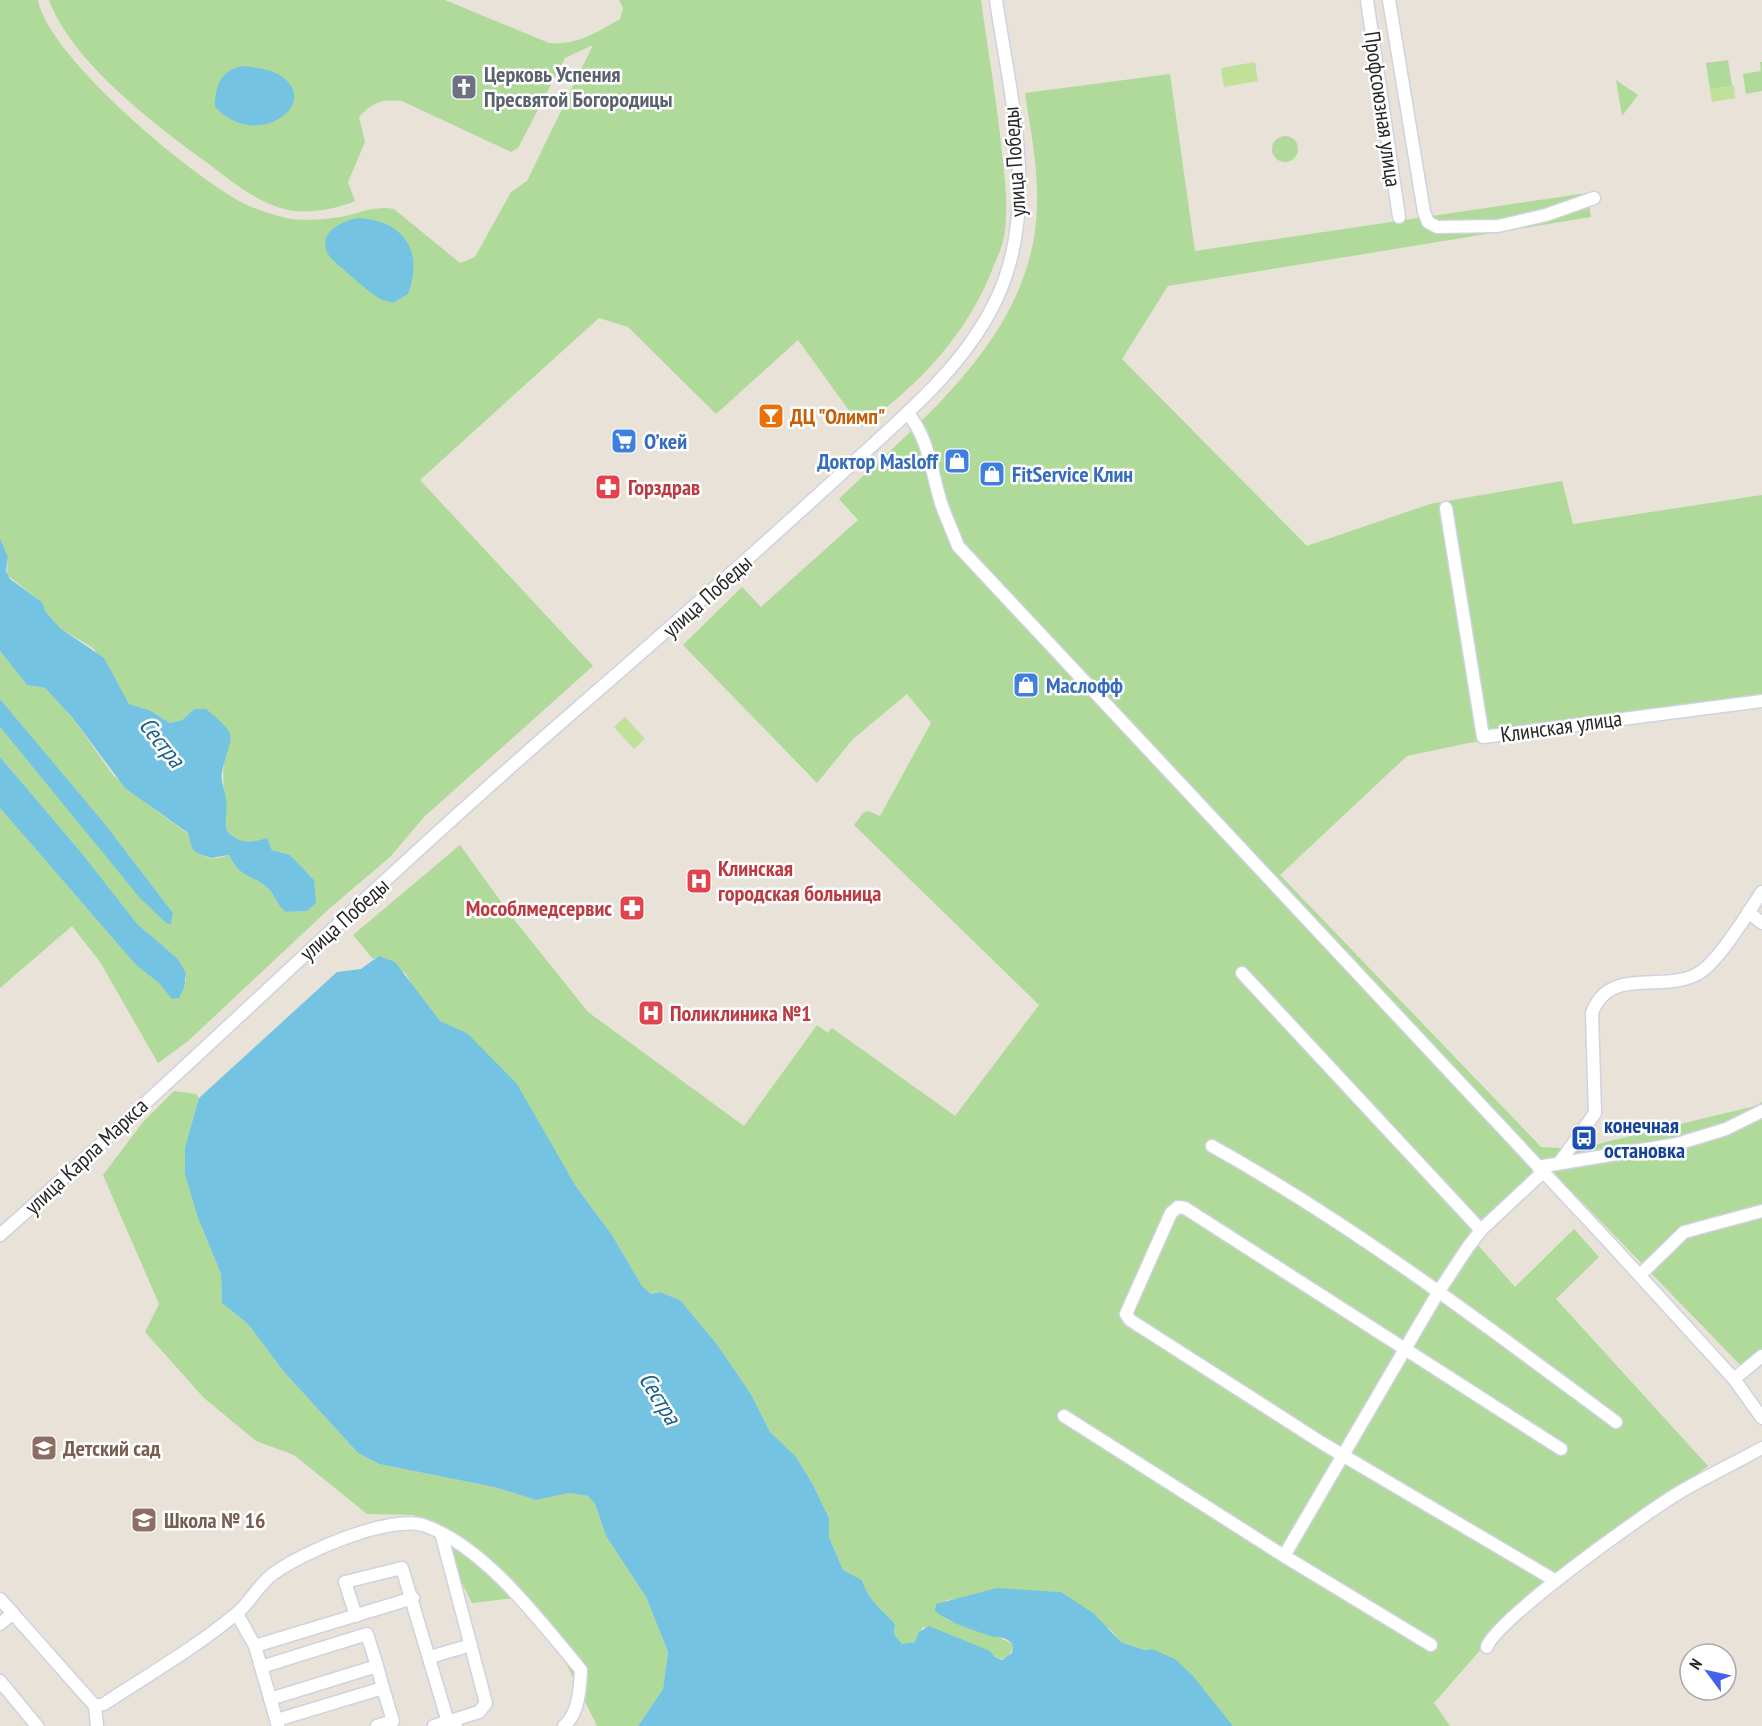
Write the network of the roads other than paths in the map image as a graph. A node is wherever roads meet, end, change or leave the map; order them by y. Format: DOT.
graph roads {
  1 [pos="996,0"];
  2 [pos="1367,0"];
  3 [pos="1389,0"];
  4 [pos="1594,198"];
  5 [pos="1399,217"];
  6 [pos="907,413"];
  7 [pos="1446,508"];
  8 [pos="1762,701"];
  9 [pos="1762,892"];
  10 [pos="1748,912"];
  11 [pos="1762,923"];
  12 [pos="1242,973"];
  13 [pos="171,1077"];
  14 [pos="1762,1111"];
  15 [pos="1212,1146"];
  16 [pos="1560,1162"];
  17 [pos="1541,1170"];
  18 [pos="1762,1211"];
  19 [pos="1481,1230"];
  20 [pos="0,1235"];
  21 [pos="1640,1275"];
  22 [pos="1439,1291"];
  23 [pos="1407,1349"];
  24 [pos="1762,1356"];
  25 [pos="1734,1378"];
  26 [pos="1064,1416"];
  27 [pos="1762,1418"];
  28 [pos="1616,1422"];
  29 [pos="1762,1448"];
  30 [pos="1561,1449"];
  31 [pos="1344,1456"];
  32 [pos="441,1533"];
  33 [pos="1284,1556"];
  34 [pos="1556,1581"];
  35 [pos="413,1598"];
  36 [pos="0,1599"];
  37 [pos="13,1614"];
  38 [pos="237,1614"];
  39 [pos="356,1616"];
  40 [pos="0,1624"];
  41 [pos="471,1645"];
  42 [pos="1431,1645"];
  43 [pos="255,1646"];
  44 [pos="1487,1647"];
  45 [pos="430,1657"];
  46 [pos="261,1666"];
  47 [pos="377,1666"];
  48 [pos="0,1681"];
  49 [pos="383,1688"];
  50 [pos="270,1699"];
  51 [pos="94,1706"];
  52 [pos="278,1723"];
  53 [pos="452,1724"];
  54 [pos="37,1726"];
  55 [pos="97,1726"];
  56 [pos="377,1726"];
  57 [pos="434,1726"];
  58 [pos="564,1726"];
  1 -- 6 [label="street, улица Победы"];
  2 -- 5 [label="street, Профсоюзная улица"];
  3 -- 4 [label="street"];
  6 -- 13 [label="street, улица Победы"];
  6 -- 17 [label="street"];
  7 -- 8 [label="street, Клинская улица"];
  9 -- 10 [label="street"];
  10 -- 11 [label="street"];
  10 -- 16 [label="street"];
  12 -- 19 [label="street"];
  13 -- 20 [label="street, улица Карла Маркса"];
  14 -- 16 [label="street"];
  15 -- 22 [label="street"];
  16 -- 17 [label="street"];
  17 -- 19 [label="street"];
  17 -- 21 [label="street"];
  18 -- 21 [label="street"];
  19 -- 22 [label="street"];
  21 -- 25 [label="street"];
  22 -- 23 [label="street"];
  22 -- 28 [label="street"];
  23 -- 30 [label="street"];
  23 -- 31 [label="street"];
  23 -- 31 [label="street"];
  24 -- 25 [label="street"];
  25 -- 27 [label="street"];
  26 -- 33 [label="street"];
  29 -- 34 [label="street"];
  31 -- 33 [label="street"];
  31 -- 34 [label="street"];
  32 -- 38 [label="street"];
  32 -- 41 [label="street"];
  32 -- 58 [label="street"];
  33 -- 42 [label="street"];
  34 -- 44 [label="street"];
  35 -- 39 [label="street"];
  35 -- 39 [label="street"];
  35 -- 45 [label="street"];
  36 -- 37 [label="street"];
  37 -- 40 [label="street"];
  37 -- 51 [label="street"];
  38 -- 43 [label="street"];
  38 -- 51 [label="street"];
  39 -- 43 [label="street"];
  41 -- 45 [label="street"];
  41 -- 53 [label="street"];
  43 -- 46 [label="street"];
  45 -- 53 [label="street"];
  46 -- 47 [label="street"];
  46 -- 50 [label="street"];
  47 -- 49 [label="street"];
  47 -- 50 [label="street"];
  48 -- 54 [label="street"];
  49 -- 52 [label="street"];
  49 -- 56 [label="street"];
  50 -- 52 [label="street"];
  51 -- 55 [label="street"];
  53 -- 57 [label="street"];
}
